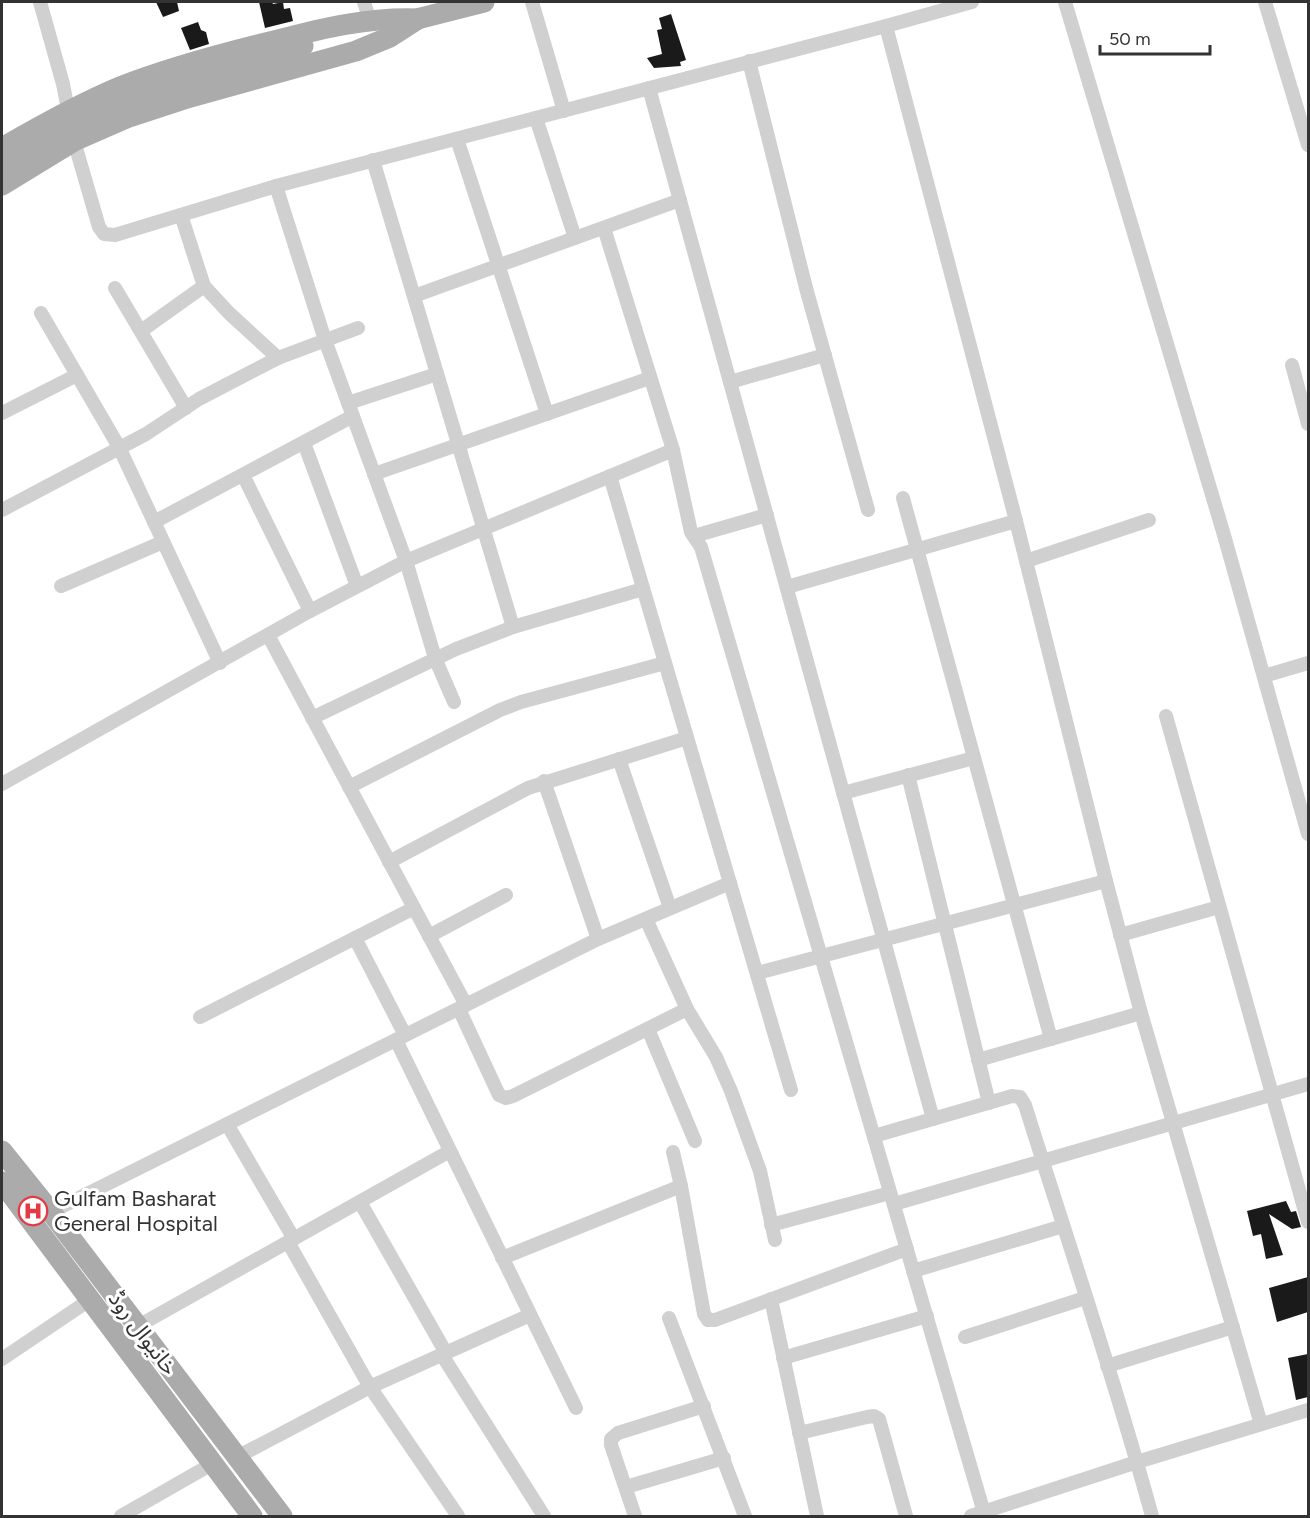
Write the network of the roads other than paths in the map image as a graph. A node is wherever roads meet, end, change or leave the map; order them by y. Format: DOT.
graph roads {
  1 [pos="40,2"];
  2 [pos="484,2"];
  3 [pos="532,2"];
  4 [pos="972,2"];
  5 [pos="1065,2"];
  6 [pos="1265,2"];
  7 [pos="367,11"];
  8 [pos="417,19"];
  9 [pos="886,26"];
  10 [pos="749,61"];
  11 [pos="649,88"];
  12 [pos="69,110"];
  13 [pos="564,111"];
  14 [pos="536,118"];
  15 [pos="457,139"];
  16 [pos="74,141"];
  17 [pos="1308,146"];
  18 [pos="2,148"];
  19 [pos="373,160"];
  20 [pos="2,168"];
  21 [pos="2,185"];
  22 [pos="276,186"];
  23 [pos="680,200"];
  24 [pos="181,215"];
  25 [pos="604,228"];
  26 [pos="575,238"];
  27 [pos="498,266"];
  28 [pos="204,286"];
  29 [pos="115,288"];
  30 [pos="414,296"];
  31 [pos="41,313"];
  32 [pos="358,328"];
  33 [pos="141,332"];
  34 [pos="325,340"];
  35 [pos="825,355"];
  36 [pos="278,358"];
  37 [pos="1292,365"];
  38 [pos="437,374"];
  39 [pos="77,375"];
  40 [pos="650,378"];
  41 [pos="730,382"];
  42 [pos="186,408"];
  43 [pos="350,409"];
  44 [pos="2,413"];
  45 [pos="547,414"];
  46 [pos="1308,424"];
  47 [pos="304,443"];
  48 [pos="459,445"];
  49 [pos="119,447"];
  50 [pos="672,450"];
  51 [pos="374,474"];
  52 [pos="243,475"];
  53 [pos="610,476"];
  54 [pos="903,498"];
  55 [pos="2,510"];
  56 [pos="868,510"];
  57 [pos="767,515"];
  58 [pos="1149,520"];
  59 [pos="1016,521"];
  60 [pos="154,522"];
  61 [pos="484,529"];
  62 [pos="694,536"];
  63 [pos="164,542"];
  64 [pos="917,550"];
  65 [pos="406,561"];
  66 [pos="1026,561"];
  67 [pos="61,585"];
  68 [pos="357,586"];
  69 [pos="787,587"];
  70 [pos="643,589"];
  71 [pos="310,611"];
  72 [pos="513,627"];
  73 [pos="268,635"];
  74 [pos="435,658"];
  75 [pos="220,663"];
  76 [pos="665,663"];
  77 [pos="1308,663"];
  78 [pos="1264,676"];
  79 [pos="454,702"];
  80 [pos="1166,716"];
  81 [pos="312,718"];
  82 [pos="687,738"];
  83 [pos="974,758"];
  84 [pos="619,759"];
  85 [pos="908,775"];
  86 [pos="544,781"];
  87 [pos="2,784"];
  88 [pos="349,787"];
  89 [pos="843,793"];
  90 [pos="1308,834"];
  91 [pos="389,862"];
  92 [pos="1106,881"];
  93 [pos="730,884"];
  94 [pos="506,895"];
  95 [pos="1014,906"];
  96 [pos="1220,907"];
  97 [pos="414,908"];
  98 [pos="670,909"];
  99 [pos="646,919"];
  100 [pos="945,924"];
  101 [pos="1120,935"];
  102 [pos="429,936"];
  103 [pos="355,938"];
  104 [pos="598,939"];
  105 [pos="884,940"];
  106 [pos="821,957"];
  107 [pos="757,973"];
  108 [pos="462,1007"];
  109 [pos="687,1009"];
  110 [pos="1141,1012"];
  111 [pos="200,1017"];
  112 [pos="648,1029"];
  113 [pos="400,1037"];
  114 [pos="1051,1039"];
  115 [pos="978,1060"];
  116 [pos="1308,1084"];
  117 [pos="791,1090"];
  118 [pos="1272,1094"];
  119 [pos="988,1102"];
  120 [pos="933,1119"];
  121 [pos="1172,1123"];
  122 [pos="227,1124"];
  123 [pos="874,1136"];
  124 [pos="695,1141"];
  125 [pos="2,1151"];
  126 [pos="450,1151"];
  127 [pos="673,1152"];
  128 [pos="1042,1161"];
  129 [pos="2,1182"];
  130 [pos="681,1186"];
  131 [pos="892,1198"];
  132 [pos="360,1202"];
  133 [pos="51,1212"];
  134 [pos="1308,1222"];
  135 [pos="771,1225"];
  136 [pos="1063,1226"];
  137 [pos="291,1240"];
  138 [pos="775,1240"];
  139 [pos="907,1249"];
  140 [pos="502,1258"];
  141 [pos="914,1271"];
  142 [pos="1085,1298"];
  143 [pos="91,1299"];
  144 [pos="771,1299"];
  145 [pos="530,1315"];
  146 [pos="927,1316"];
  147 [pos="669,1318"];
  148 [pos="138,1326"];
  149 [pos="1233,1327"];
  150 [pos="965,1337"];
  151 [pos="444,1354"];
  152 [pos="783,1358"];
  153 [pos="2,1359"];
  154 [pos="1107,1366"];
  155 [pos="370,1387"];
  156 [pos="704,1406"];
  157 [pos="576,1408"];
  158 [pos="1308,1410"];
  159 [pos="1261,1424"];
  160 [pos="799,1433"];
  161 [pos="237,1457"];
  162 [pos="724,1458"];
  163 [pos="1137,1462"];
  164 [pos="212,1464"];
  165 [pos="626,1487"];
  166 [pos="980,1515"];
  167 [pos="121,1516"];
  168 [pos="252,1516"];
  169 [pos="282,1516"];
  170 [pos="458,1516"];
  171 [pos="544,1516"];
  172 [pos="635,1516"];
  173 [pos="745,1516"];
  174 [pos="817,1516"];
  175 [pos="906,1516"];
  176 [pos="1152,1516"];
  1 -- 12 [label="street"];
  2 -- 8 [label="main road"];
  3 -- 13 [label="street"];
  4 -- 9 [label="street"];
  5 -- 78 [label="street"];
  6 -- 17 [label="street"];
  7 -- 8 [label="main road"];
  7 -- 12 [label="main road"];
  8 -- 16 [label="main road"];
  8 -- 20 [label="main road, bridge"];
  9 -- 10 [label="street"];
  9 -- 59 [label="street"];
  10 -- 11 [label="street"];
  10 -- 35 [label="street"];
  11 -- 13 [label="street"];
  11 -- 23 [label="street"];
  12 -- 16 [label="street"];
  12 -- 18 [label="main road"];
  13 -- 14 [label="street"];
  14 -- 15 [label="street"];
  14 -- 26 [label="street"];
  15 -- 19 [label="street"];
  15 -- 27 [label="street"];
  16 -- 21 [label="main road"];
  16 -- 24 [label="street"];
  19 -- 22 [label="street"];
  19 -- 30 [label="street"];
  22 -- 24 [label="street"];
  22 -- 34 [label="street"];
  23 -- 25 [label="street"];
  23 -- 41 [label="street"];
  24 -- 28 [label="street"];
  25 -- 26 [label="street"];
  25 -- 40 [label="street"];
  26 -- 27 [label="street"];
  27 -- 30 [label="street"];
  27 -- 45 [label="street"];
  28 -- 33 [label="street"];
  28 -- 36 [label="street"];
  29 -- 33 [label="street"];
  30 -- 38 [label="street"];
  31 -- 39 [label="street"];
  32 -- 34 [label="street"];
  33 -- 42 [label="street"];
  34 -- 36 [label="street"];
  34 -- 43 [label="street"];
  35 -- 41 [label="street"];
  35 -- 56 [label="street"];
  36 -- 42 [label="street"];
  37 -- 46 [label="street"];
  38 -- 43 [label="street"];
  38 -- 48 [label="street"];
  39 -- 44 [label="street"];
  39 -- 49 [label="street"];
  40 -- 45 [label="street"];
  40 -- 50 [label="street"];
  41 -- 57 [label="street"];
  42 -- 49 [label="street"];
  43 -- 47 [label="street"];
  43 -- 51 [label="street"];
  45 -- 48 [label="street"];
  47 -- 52 [label="street"];
  47 -- 68 [label="street"];
  48 -- 51 [label="street"];
  48 -- 61 [label="street"];
  49 -- 55 [label="street"];
  49 -- 60 [label="street"];
  50 -- 53 [label="street"];
  50 -- 62 [label="street"];
  51 -- 65 [label="street"];
  52 -- 60 [label="street"];
  52 -- 71 [label="street"];
  53 -- 61 [label="street"];
  53 -- 70 [label="street"];
  54 -- 64 [label="street"];
  57 -- 62 [label="street"];
  57 -- 69 [label="street"];
  58 -- 66 [label="street"];
  59 -- 64 [label="street"];
  59 -- 66 [label="street"];
  60 -- 63 [label="street"];
  61 -- 65 [label="street"];
  61 -- 72 [label="street"];
  62 -- 106 [label="street"];
  63 -- 67 [label="street"];
  63 -- 75 [label="street"];
  64 -- 69 [label="street"];
  64 -- 83 [label="street"];
  65 -- 68 [label="street"];
  65 -- 74 [label="street"];
  66 -- 92 [label="street"];
  68 -- 71 [label="street"];
  69 -- 89 [label="street"];
  70 -- 72 [label="street"];
  70 -- 76 [label="street"];
  71 -- 73 [label="street"];
  72 -- 74 [label="street"];
  73 -- 75 [label="street"];
  73 -- 81 [label="street"];
  74 -- 79 [label="street"];
  74 -- 81 [label="street"];
  75 -- 87 [label="street"];
  76 -- 82 [label="street"];
  76 -- 88 [label="street"];
  77 -- 78 [label="street"];
  78 -- 90 [label="street"];
  80 -- 96 [label="street"];
  81 -- 88 [label="street"];
  82 -- 84 [label="street"];
  82 -- 93 [label="street"];
  83 -- 85 [label="street"];
  83 -- 95 [label="street"];
  84 -- 86 [label="street"];
  84 -- 98 [label="street"];
  85 -- 89 [label="street"];
  85 -- 100 [label="street"];
  86 -- 91 [label="street"];
  86 -- 104 [label="street"];
  88 -- 91 [label="street"];
  89 -- 105 [label="street"];
  91 -- 97 [label="street"];
  92 -- 95 [label="street"];
  92 -- 101 [label="street"];
  93 -- 98 [label="street"];
  93 -- 107 [label="street"];
  94 -- 102 [label="street"];
  95 -- 100 [label="street"];
  95 -- 114 [label="street"];
  96 -- 101 [label="street"];
  96 -- 118 [label="street"];
  97 -- 102 [label="street"];
  97 -- 103 [label="street"];
  98 -- 99 [label="street"];
  99 -- 104 [label="street"];
  99 -- 109 [label="street"];
  100 -- 105 [label="street"];
  100 -- 115 [label="street"];
  101 -- 110 [label="street"];
  102 -- 108 [label="street"];
  103 -- 111 [label="street"];
  103 -- 113 [label="street"];
  104 -- 108 [label="street"];
  105 -- 106 [label="street"];
  105 -- 120 [label="street"];
  106 -- 107 [label="street"];
  106 -- 123 [label="street"];
  107 -- 117 [label="street"];
  108 -- 112 [label="street"];
  108 -- 113 [label="street"];
  109 -- 112 [label="street"];
  109 -- 135 [label="street"];
  110 -- 114 [label="street"];
  110 -- 121 [label="street"];
  112 -- 124 [label="street"];
  113 -- 122 [label="street"];
  113 -- 126 [label="street"];
  114 -- 115 [label="street"];
  115 -- 119 [label="street"];
  116 -- 118 [label="street"];
  118 -- 121 [label="street"];
  118 -- 134 [label="street"];
  119 -- 120 [label="street"];
  119 -- 128 [label="street"];
  120 -- 123 [label="street"];
  121 -- 128 [label="street"];
  121 -- 149 [label="street"];
  122 -- 133 [label="street"];
  122 -- 137 [label="street"];
  123 -- 131 [label="street"];
  125 -- 133 [label="main road, خانیوال روڈ"];
  126 -- 132 [label="street"];
  126 -- 140 [label="street"];
  127 -- 130 [label="street"];
  128 -- 131 [label="street"];
  128 -- 136 [label="street"];
  129 -- 143 [label="main road, خانیوال روڈ"];
  130 -- 140 [label="street"];
  130 -- 144 [label="street"];
  131 -- 135 [label="street"];
  131 -- 139 [label="street"];
  132 -- 137 [label="street"];
  132 -- 151 [label="street"];
  133 -- 148 [label="main road, خانیوال روڈ"];
  135 -- 138 [label="street"];
  136 -- 141 [label="street"];
  136 -- 142 [label="street"];
  137 -- 148 [label="street"];
  137 -- 155 [label="street"];
  139 -- 141 [label="street"];
  139 -- 144 [label="street"];
  140 -- 145 [label="street"];
  141 -- 146 [label="street"];
  142 -- 150 [label="street"];
  142 -- 154 [label="street"];
  143 -- 153 [label="street"];
  143 -- 164 [label="main road, خانیوال روڈ"];
  144 -- 152 [label="street"];
  145 -- 151 [label="street"];
  145 -- 157 [label="street"];
  146 -- 152 [label="street"];
  146 -- 166 [label="street"];
  147 -- 156 [label="street"];
  148 -- 161 [label="main road, خانیوال روڈ"];
  149 -- 154 [label="street"];
  149 -- 159 [label="street"];
  151 -- 155 [label="street"];
  151 -- 171 [label="street"];
  152 -- 160 [label="street"];
  154 -- 163 [label="street"];
  155 -- 161 [label="street"];
  155 -- 170 [label="street"];
  156 -- 162 [label="street"];
  156 -- 165 [label="street"];
  158 -- 159 [label="street"];
  159 -- 163 [label="street"];
  160 -- 174 [label="street"];
  160 -- 175 [label="street"];
  161 -- 169 [label="main road, خانیوال روڈ"];
  162 -- 165 [label="street"];
  162 -- 173 [label="street"];
  163 -- 166 [label="street"];
  163 -- 176 [label="street"];
  164 -- 167 [label="street"];
  164 -- 168 [label="main road, خانیوال روڈ"];
  165 -- 172 [label="street"];
}
